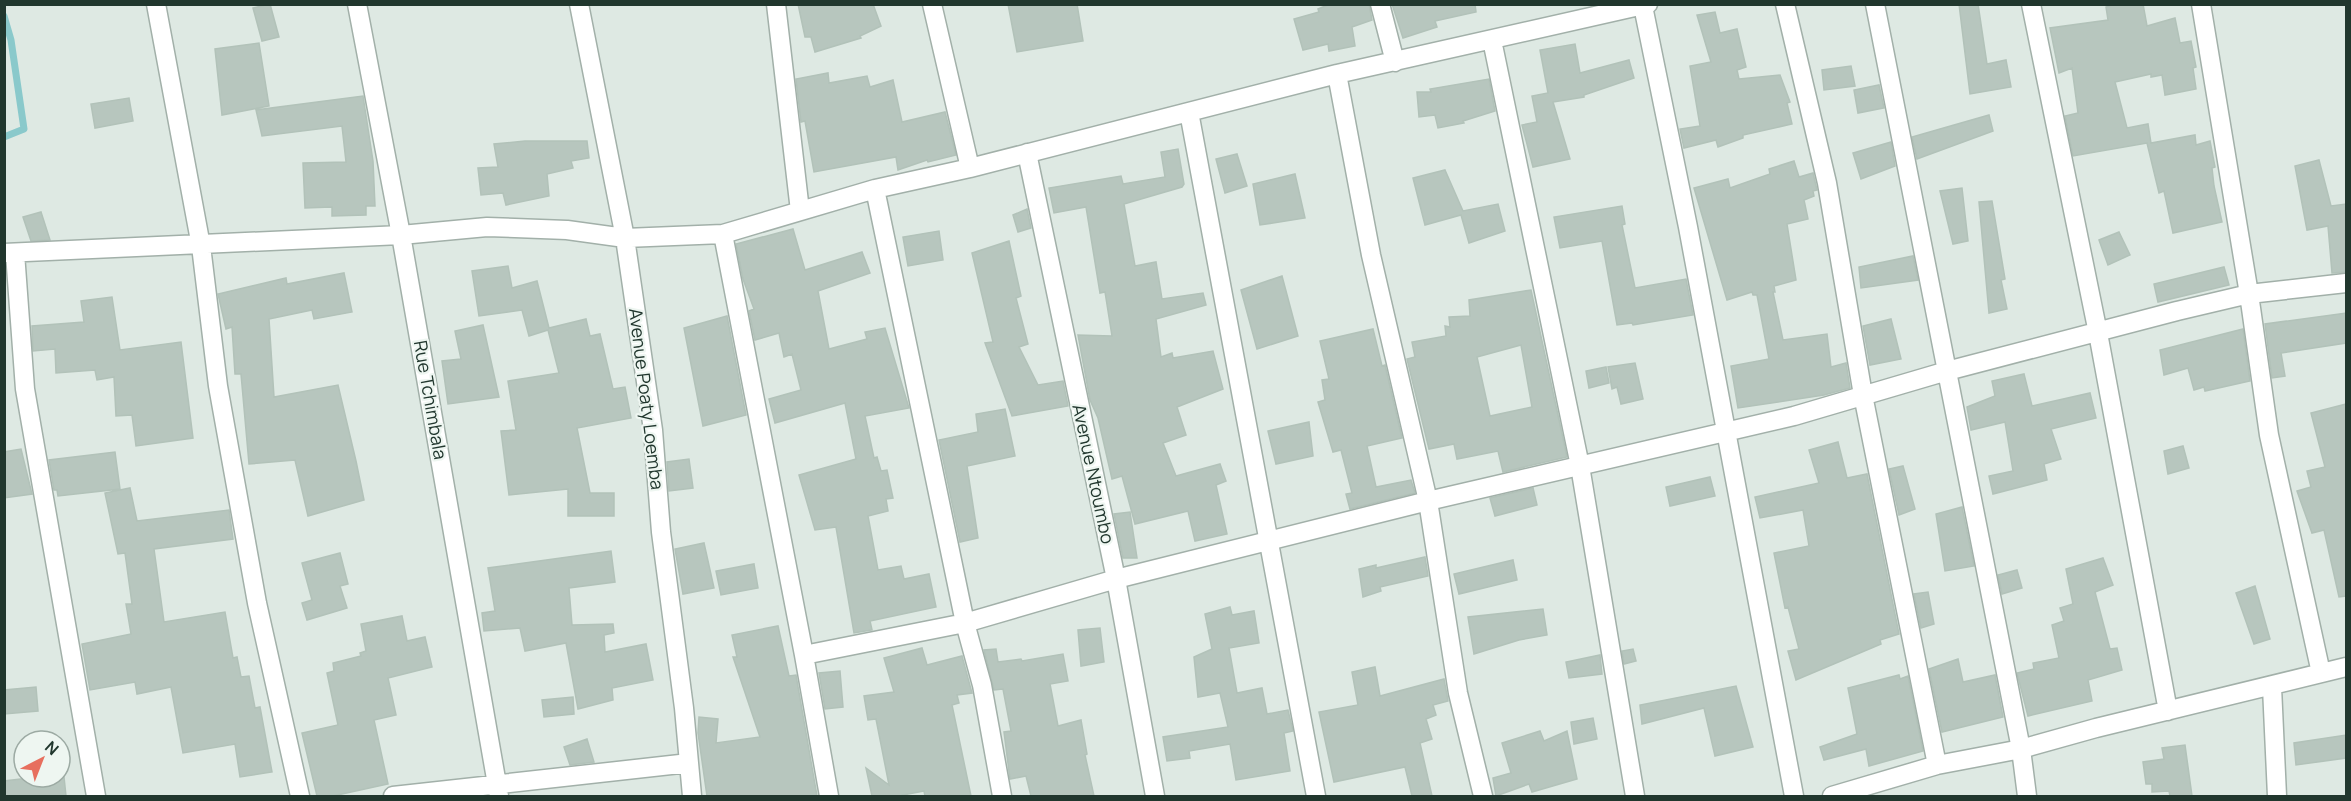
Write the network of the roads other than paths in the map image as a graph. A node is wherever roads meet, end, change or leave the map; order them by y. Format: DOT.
graph roads {
  1 [pos="156,4"];
  2 [pos="357,4"];
  3 [pos="579,4"];
  4 [pos="776,4"];
  5 [pos="932,4"];
  6 [pos="1380,4"];
  7 [pos="1785,4"];
  8 [pos="1875,4"];
  9 [pos="2031,4"];
  10 [pos="2201,4"];
  11 [pos="1646,5"];
  12 [pos="1564,13"];
  13 [pos="1492,40"];
  14 [pos="1395,62"];
  15 [pos="1337,74"];
  16 [pos="1189,112"];
  17 [pos="1027,153"];
  18 [pos="970,168"];
  19 [pos="875,189"];
  20 [pos="800,211"];
  21 [pos="723,234"];
  22 [pos="401,235"];
  23 [pos="625,238"];
  24 [pos="201,246"];
  25 [pos="10,253"];
  26 [pos="2346,284"];
  27 [pos="2249,294"];
  28 [pos="2098,333"];
  29 [pos="1947,371"];
  30 [pos="1863,395"];
  31 [pos="1726,430"];
  32 [pos="1580,466"];
  33 [pos="1428,501"];
  34 [pos="1269,541"];
  35 [pos="1116,579"];
  36 [pos="965,623"];
  37 [pos="804,655"];
  38 [pos="2346,667"];
  39 [pos="2321,673"];
  40 [pos="2272,687"];
  41 [pos="2168,711"];
  42 [pos="2020,749"];
  43 [pos="689,763"];
  44 [pos="1937,765"];
  45 [pos="498,790"];
  46 [pos="96,796"];
  47 [pos="300,796"];
  48 [pos="393,796"];
  49 [pos="692,796"];
  50 [pos="829,796"];
  51 [pos="1002,796"];
  52 [pos="1155,796"];
  53 [pos="1316,796"];
  54 [pos="1483,796"];
  55 [pos="1635,796"];
  56 [pos="1794,796"];
  57 [pos="1832,796"];
  58 [pos="2026,796"];
  59 [pos="2277,796"];
  1 -- 24 [label="street"];
  2 -- 22 [label="street, Rue Tchimbala"];
  3 -- 23 [label="street, Avenue Poaty Loemba"];
  4 -- 20 [label="street"];
  5 -- 18 [label="street"];
  6 -- 14 [label="street"];
  7 -- 30 [label="street"];
  8 -- 29 [label="street"];
  9 -- 28 [label="street"];
  10 -- 27 [label="street"];
  11 -- 12 [label="street"];
  11 -- 31 [label="street"];
  12 -- 13 [label="street"];
  13 -- 14 [label="street"];
  13 -- 32 [label="street"];
  14 -- 15 [label="street"];
  15 -- 16 [label="street"];
  15 -- 33 [label="street"];
  16 -- 17 [label="street"];
  16 -- 34 [label="street"];
  17 -- 18 [label="street"];
  17 -- 35 [label="street, Avenue Ntoumbo"];
  18 -- 19 [label="street"];
  19 -- 20 [label="street"];
  19 -- 36 [label="street"];
  20 -- 21 [label="street"];
  21 -- 23 [label="street"];
  21 -- 37 [label="street"];
  22 -- 23 [label="street"];
  22 -- 24 [label="street"];
  22 -- 45 [label="street, Rue Tchimbala"];
  23 -- 43 [label="street, Avenue Poaty Loemba"];
  24 -- 25 [label="street"];
  24 -- 47 [label="street"];
  25 -- 46 [label="street"];
  26 -- 27 [label="street"];
  27 -- 28 [label="street"];
  27 -- 39 [label="street"];
  28 -- 29 [label="street"];
  28 -- 41 [label="street"];
  29 -- 30 [label="street"];
  29 -- 42 [label="street"];
  30 -- 31 [label="street"];
  30 -- 44 [label="street"];
  31 -- 32 [label="street"];
  31 -- 56 [label="street"];
  32 -- 33 [label="street"];
  32 -- 55 [label="street"];
  33 -- 34 [label="street"];
  33 -- 54 [label="street"];
  34 -- 35 [label="street"];
  34 -- 53 [label="street"];
  35 -- 36 [label="street"];
  35 -- 52 [label="street, Avenue Ntoumbo"];
  36 -- 37 [label="street"];
  36 -- 51 [label="street"];
  37 -- 50 [label="street"];
  38 -- 39 [label="street"];
  39 -- 40 [label="street"];
  40 -- 41 [label="street"];
  40 -- 59 [label="street"];
  41 -- 42 [label="street"];
  42 -- 44 [label="street"];
  42 -- 58 [label="street"];
  43 -- 45 [label="street"];
  43 -- 49 [label="street, Avenue Poaty Loemba"];
  44 -- 57 [label="street"];
  45 -- 48 [label="street"];
}
